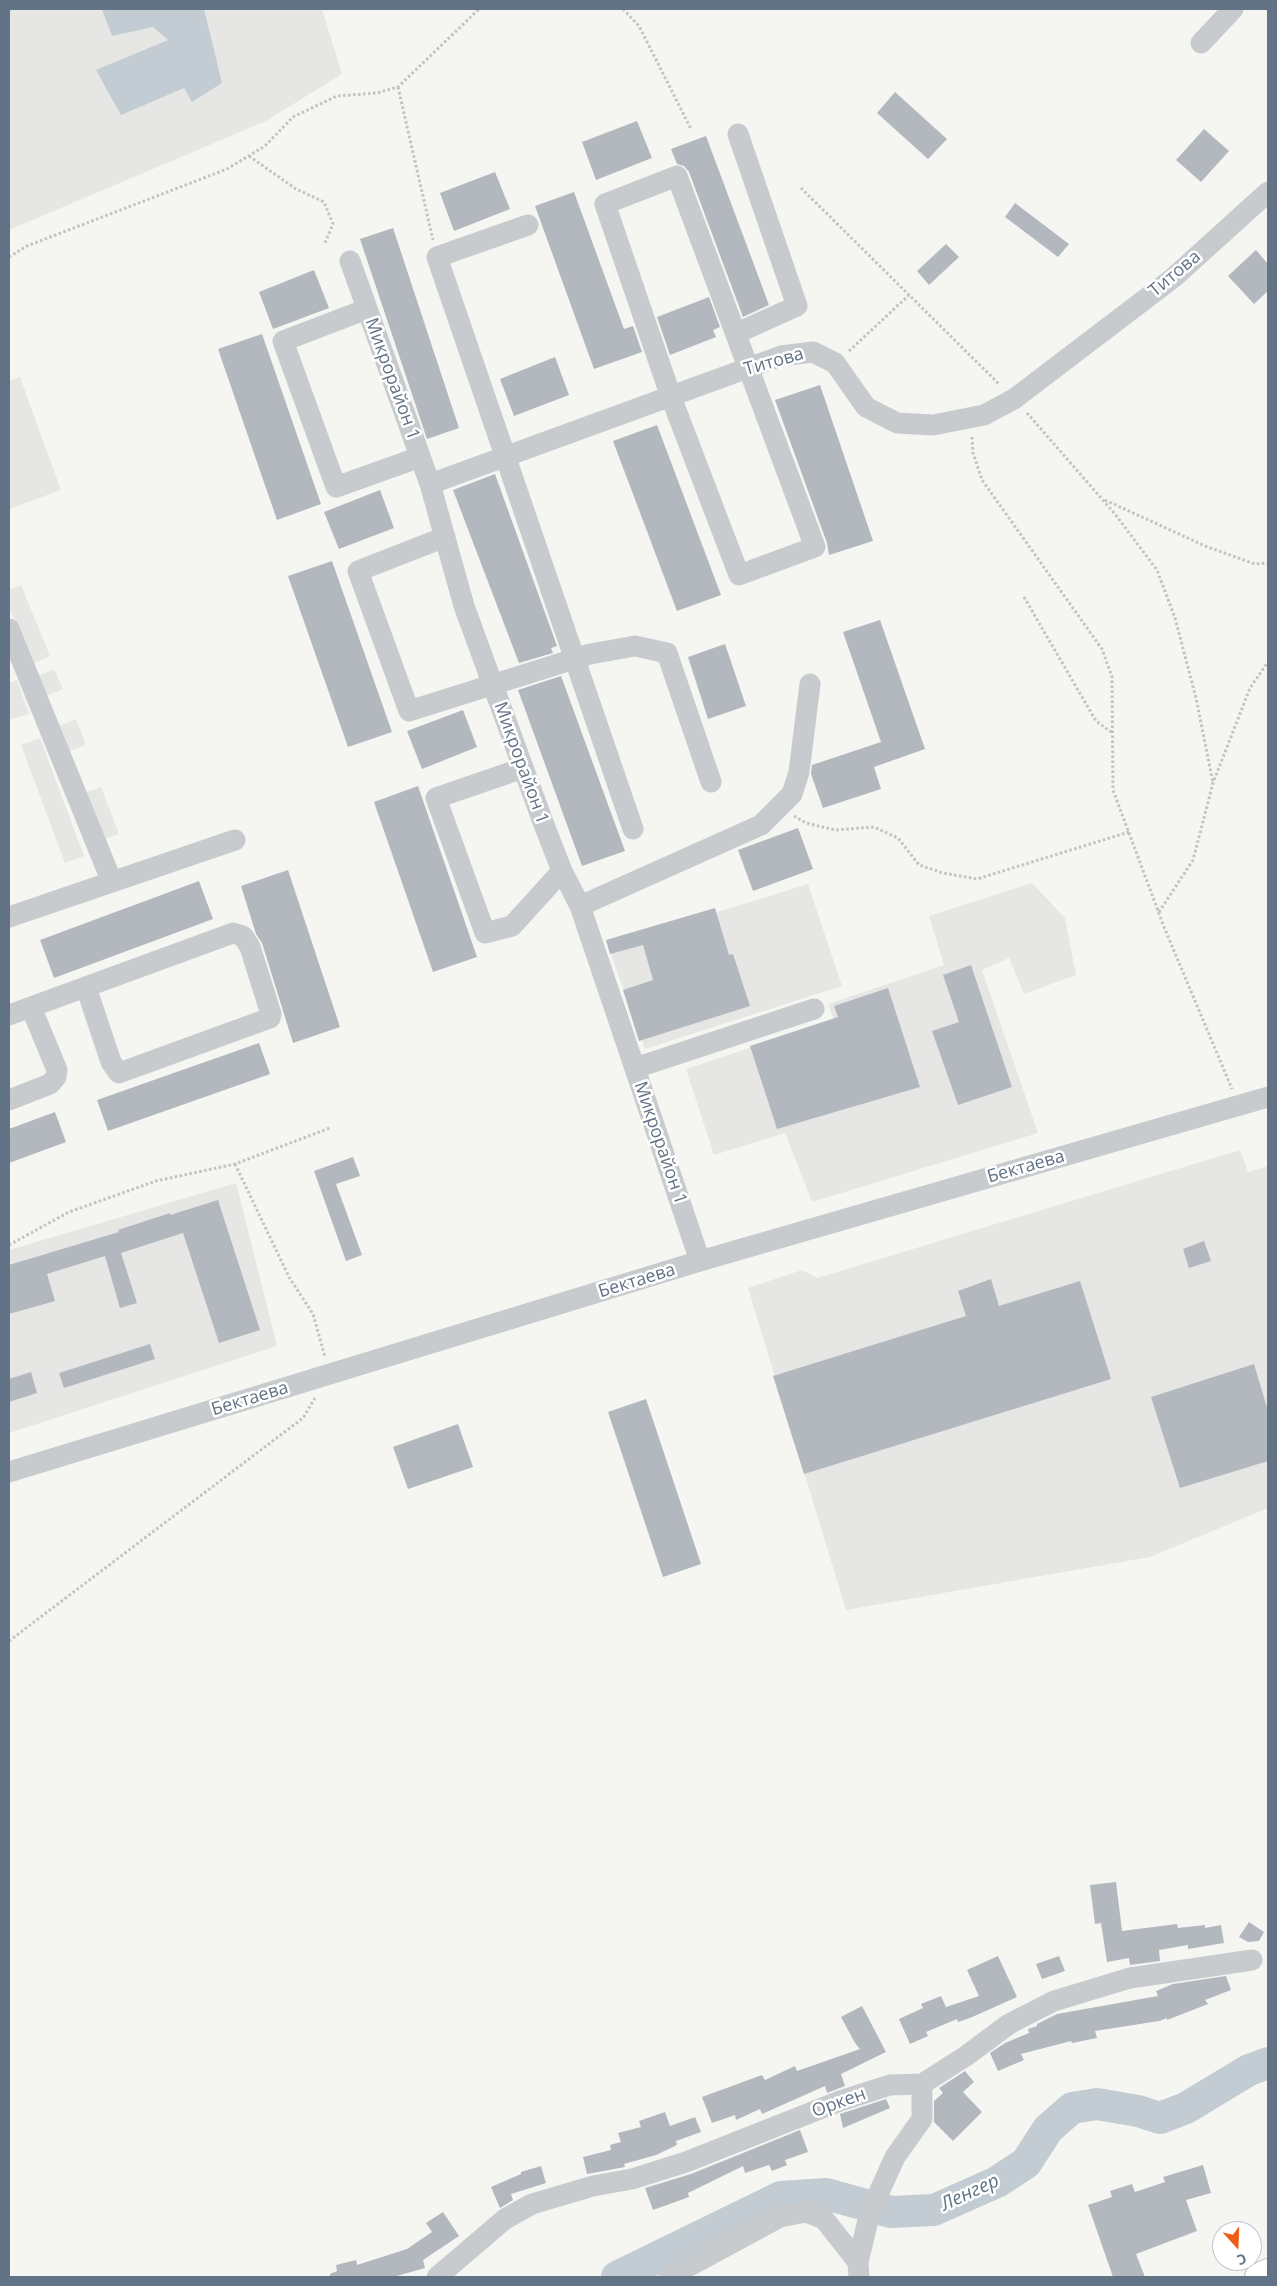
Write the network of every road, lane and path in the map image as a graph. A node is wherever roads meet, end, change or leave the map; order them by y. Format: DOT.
graph roads {
  1 [pos="479,9"];
  2 [pos="623,9"];
  3 [pos="1233,9"];
  4 [pos="1201,43"];
  5 [pos="398,87"];
  6 [pos="691,130"];
  7 [pos="738,134"];
  8 [pos="249,156"];
  9 [pos="801,188"];
  10 [pos="1268,192"];
  11 [pos="528,225"];
  12 [pos="324,245"];
  13 [pos="9,257"];
  14 [pos="437,257"];
  15 [pos="350,261"];
  16 [pos="909,295"];
  17 [pos="367,309"];
  18 [pos="736,334"];
  19 [pos="835,363"];
  20 [pos="750,368"];
  21 [pos="670,397"];
  22 [pos="1014,399"];
  23 [pos="971,418"];
  24 [pos="420,457"];
  25 [pos="504,457"];
  26 [pos="430,484"];
  27 [pos="1102,499"];
  28 [pos="445,538"];
  29 [pos="1268,563"];
  30 [pos="1024,597"];
  31 [pos="9,629"];
  32 [pos="574,659"];
  33 [pos="1268,662"];
  34 [pos="810,684"];
  35 [pos="492,685"];
  36 [pos="1112,732"];
  37 [pos="523,768"];
  38 [pos="711,782"];
  39 [pos="1213,783"];
  40 [pos="779,808"];
  41 [pos="633,829"];
  42 [pos="1129,832"];
  43 [pos="235,840"];
  44 [pos="562,871"];
  45 [pos="112,882"];
  46 [pos="580,906"];
  47 [pos="1159,912"];
  48 [pos="9,916"];
  49 [pos="86,987"];
  50 [pos="31,1007"];
  51 [pos="814,1009"];
  52 [pos="9,1015"];
  53 [pos="635,1068"];
  54 [pos="1268,1097"];
  55 [pos="9,1100"];
  56 [pos="1239,1106"];
  57 [pos="330,1128"];
  58 [pos="235,1164"];
  59 [pos="9,1245"];
  60 [pos="700,1261"];
  61 [pos="330,1375"];
  62 [pos="9,1472"];
  63 [pos="9,1641"];
  64 [pos="1252,1960"];
  65 [pos="922,2084"];
  66 [pos="858,2270"];
  67 [pos="1268,2272"];
  68 [pos="437,2277"];
  69 [pos="669,2277"];
  70 [pos="1258,2277"];
  1 -- 5 [label="path"];
  2 -- 6 [label="path"];
  3 -- 4 [label="street"];
  5 -- 8 [label="path"];
  5 -- 14 [label="path"];
  7 -- 18 [label="street"];
  8 -- 12 [label="path"];
  8 -- 13 [label="path"];
  9 -- 16 [label="path"];
  10 -- 22 [label="street, Титова"];
  11 -- 14 [label="street"];
  14 -- 25 [label="street"];
  15 -- 17 [label="street, Микрорайон 1"];
  16 -- 19 [label="path"];
  16 -- 22 [label="path"];
  17 -- 24 [label="street, Микрорайон 1"];
  17 -- 24 [label="street"];
  18 -- 20 [label="street"];
  18 -- 21 [label="street"];
  19 -- 20 [label="street, Титова"];
  19 -- 23 [label="street, Титова"];
  20 -- 21 [label="street, Титова"];
  20 -- 21 [label="street"];
  21 -- 25 [label="street, Титова"];
  22 -- 23 [label="street, Титова"];
  22 -- 27 [label="path"];
  23 -- 36 [label="path"];
  24 -- 26 [label="street, Микрорайон 1"];
  25 -- 26 [label="street, Титова"];
  25 -- 32 [label="street"];
  26 -- 28 [label="street, Микрорайон 1"];
  27 -- 29 [label="path"];
  27 -- 39 [label="path"];
  28 -- 35 [label="street, Микрорайон 1"];
  28 -- 35 [label="street"];
  30 -- 36 [label="path"];
  31 -- 45 [label="street"];
  32 -- 35 [label="street"];
  32 -- 38 [label="street"];
  32 -- 41 [label="street"];
  33 -- 39 [label="path"];
  34 -- 40 [label="street"];
  35 -- 37 [label="street, Микрорайон 1"];
  36 -- 42 [label="path"];
  37 -- 44 [label="street, Микрорайон 1"];
  37 -- 44 [label="street"];
  39 -- 47 [label="path"];
  40 -- 42 [label="path"];
  40 -- 46 [label="street"];
  42 -- 47 [label="path"];
  43 -- 45 [label="street"];
  44 -- 46 [label="street, Микрорайон 1"];
  45 -- 48 [label="street"];
  46 -- 53 [label="street, Микрорайон 1"];
  47 -- 56 [label="path"];
  49 -- 49 [label="street"];
  49 -- 50 [label="street"];
  50 -- 52 [label="street"];
  50 -- 55 [label="street"];
  51 -- 53 [label="street"];
  53 -- 60 [label="street, Микрорайон 1"];
  54 -- 56 [label="street, Бектаева"];
  56 -- 60 [label="street, Бектаева"];
  57 -- 58 [label="path"];
  58 -- 59 [label="path"];
  58 -- 61 [label="path"];
  60 -- 61 [label="street, Бектаева"];
  61 -- 62 [label="street, Бектаева"];
  61 -- 63 [label="path"];
  64 -- 65 [label="street"];
  65 -- 66 [label="street"];
  65 -- 68 [label="street, Оркен"];
  66 -- 69 [label="street"];
  67 -- 70 [label="main road"];
}
